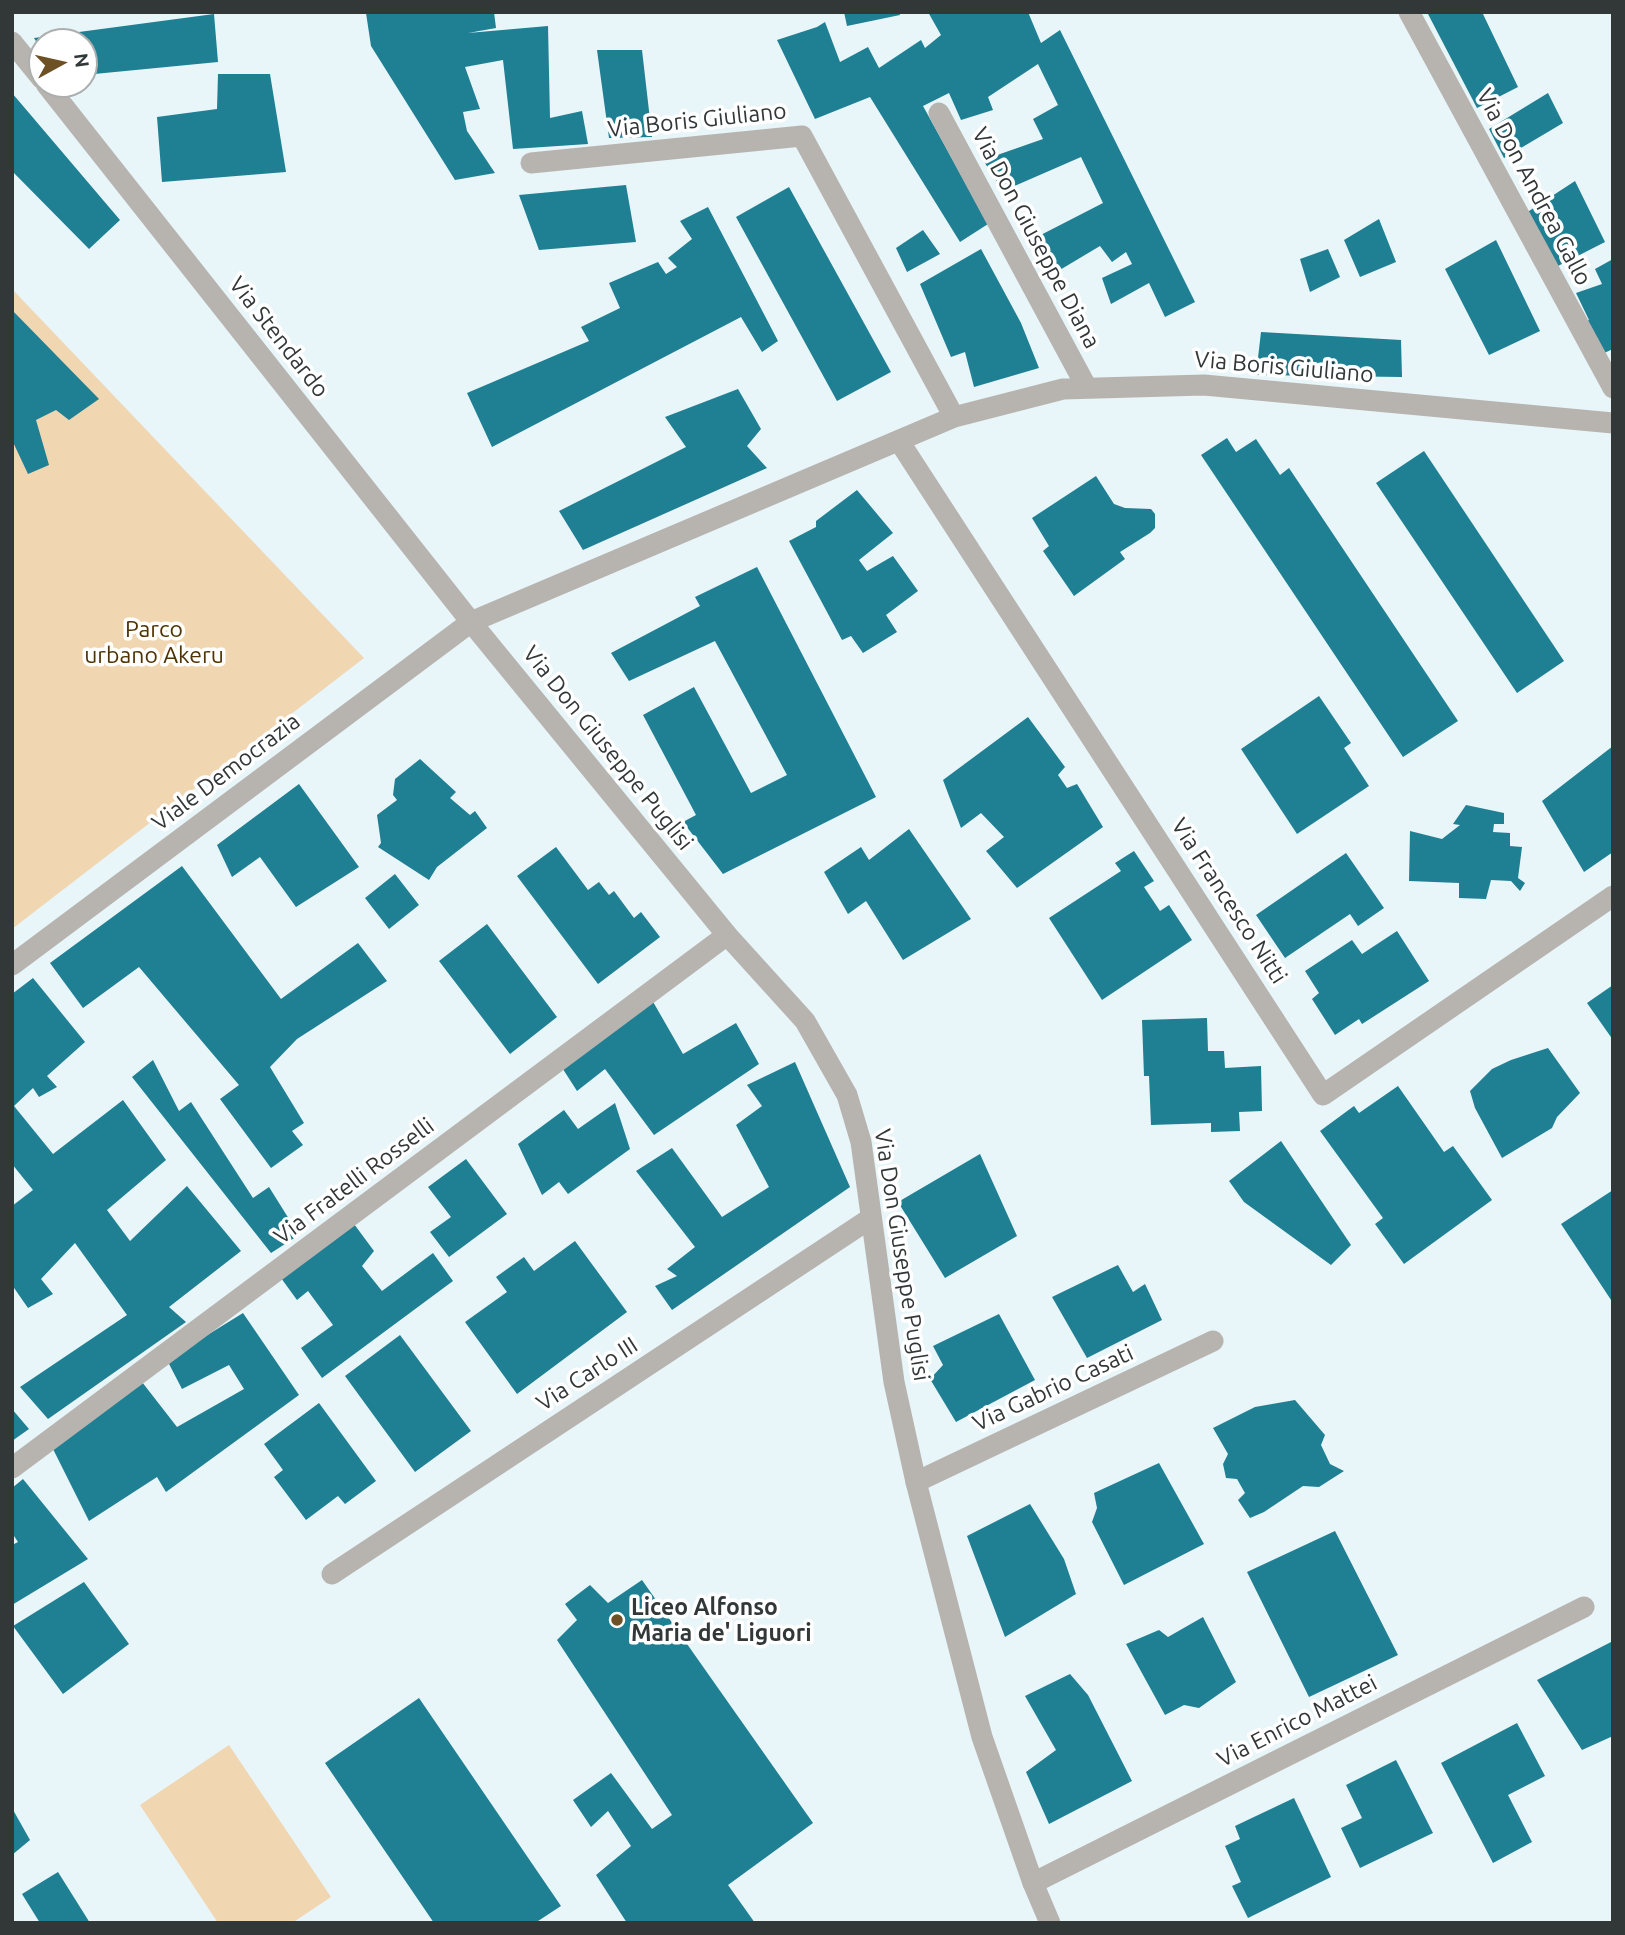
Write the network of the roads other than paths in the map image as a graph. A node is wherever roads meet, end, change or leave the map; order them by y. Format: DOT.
graph roads {
  1 [pos="1409,12"];
  2 [pos="12,42"];
  3 [pos="28,62"];
  4 [pos="57,98"];
  5 [pos="939,113"];
  6 [pos="531,163"];
  7 [pos="1613,387"];
  8 [pos="1087,388"];
  9 [pos="954,417"];
  10 [pos="1613,424"];
  11 [pos="900,441"];
  12 [pos="471,622"];
  13 [pos="1613,897"];
  14 [pos="727,935"];
  15 [pos="12,965"];
  16 [pos="871,1218"];
  17 [pos="1213,1341"];
  18 [pos="12,1468"];
  19 [pos="916,1482"];
  20 [pos="332,1574"];
  21 [pos="1584,1607"];
  22 [pos="1033,1883"];
  23 [pos="1050,1923"];
  1 -- 7 [label="street, Via Don Andrea Gallo"];
  2 -- 3 [label="street"];
  4 -- 12 [label="street, Via Stendardo"];
  5 -- 8 [label="street, Via Don Giuseppe Diana"];
  6 -- 9 [label="street, Via Boris Giuliano"];
  8 -- 9 [label="street, Via Boris Giuliano"];
  8 -- 10 [label="street, Via Boris Giuliano"];
  9 -- 11 [label="street, Via Boris Giuliano"];
  11 -- 12 [label="street, Via Boris Giuliano"];
  11 -- 13 [label="street, Via Francesco Nitti"];
  12 -- 14 [label="street, Via Don Giuseppe Puglisi"];
  12 -- 15 [label="street, Viale Democrazia"];
  14 -- 16 [label="street, Via Don Giuseppe Puglisi"];
  14 -- 18 [label="street, Via Fratelli Rosselli"];
  16 -- 19 [label="street, Via Don Giuseppe Puglisi"];
  16 -- 20 [label="street, Via Carlo III"];
  17 -- 19 [label="street, Via Gabrio Casati"];
  19 -- 22 [label="street, Via Don Giuseppe Puglisi"];
  21 -- 22 [label="street, Via Enrico Mattei"];
  22 -- 23 [label="street, Via Don Giuseppe Puglisi"];
}
